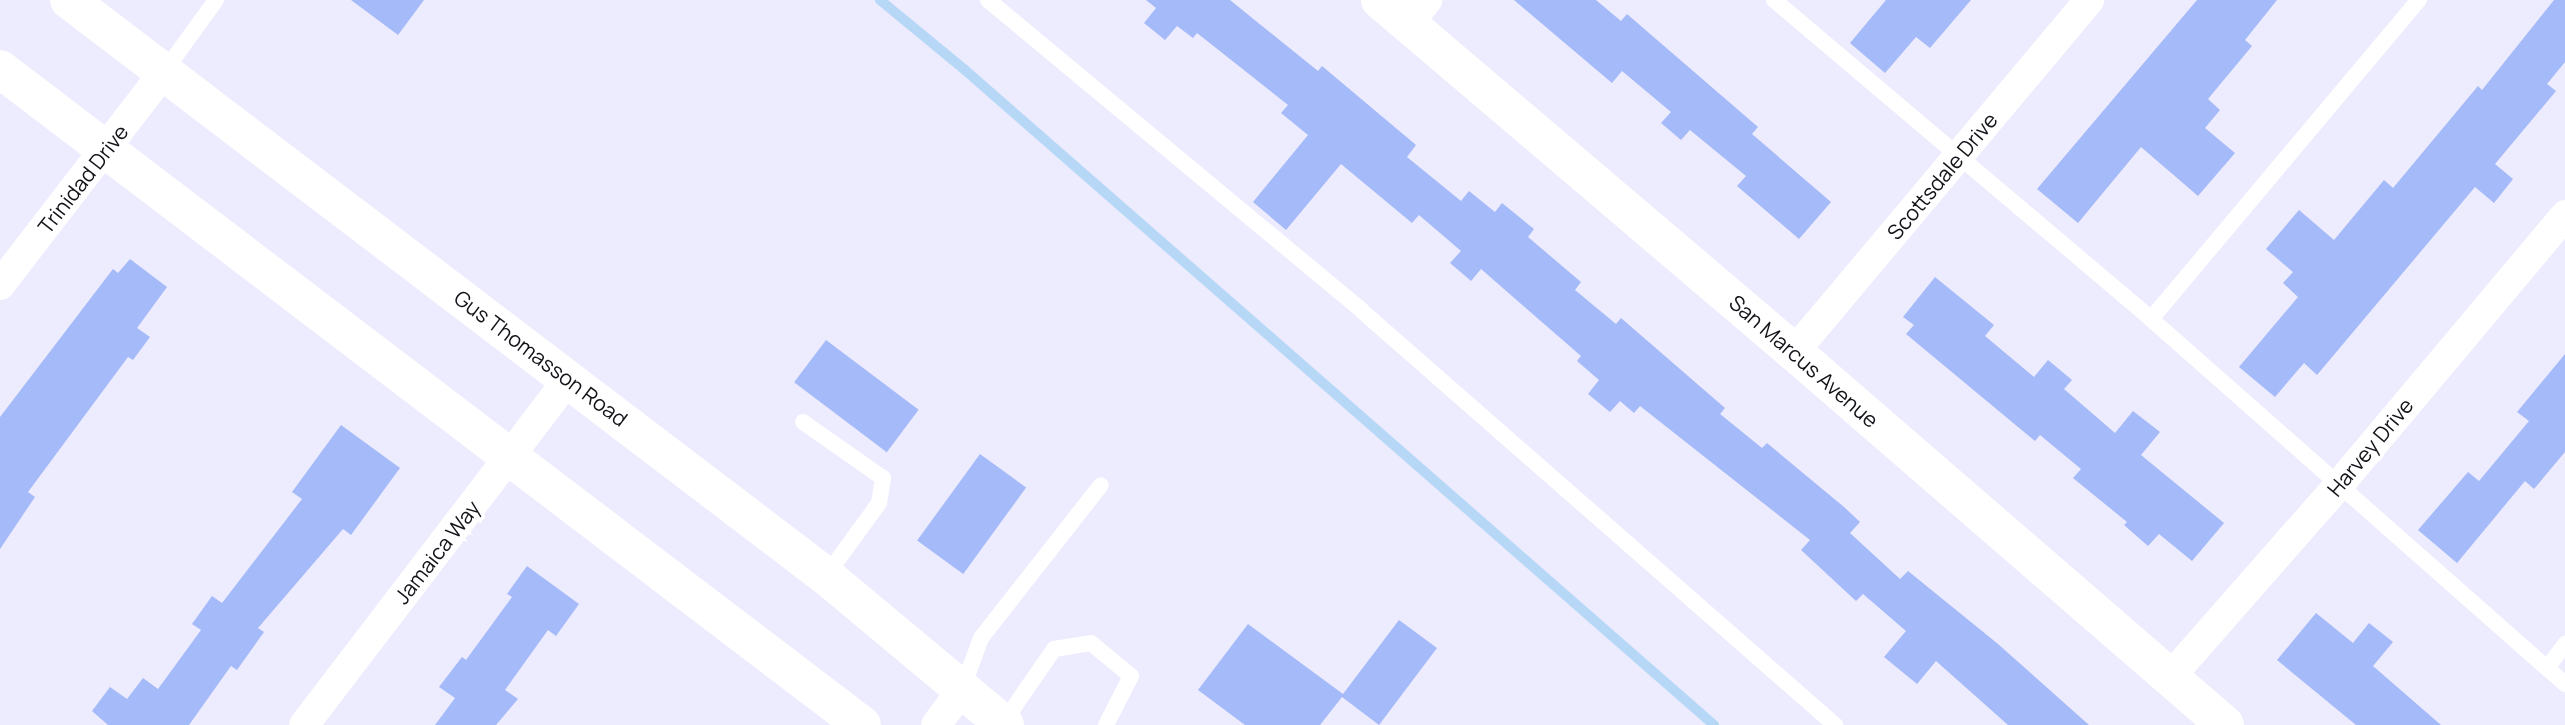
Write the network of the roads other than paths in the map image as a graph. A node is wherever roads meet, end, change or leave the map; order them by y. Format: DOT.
graph roads {
  1 [pos="69,0"];
  2 [pos="216,0"];
  3 [pos="988,0"];
  4 [pos="1774,0"];
  5 [pos="2089,0"];
  6 [pos="2419,0"];
  7 [pos="1405,8"];
  8 [pos="0,69"];
  9 [pos="164,72"];
  10 [pos="106,150"];
  11 [pos="1958,158"];
  12 [pos="2565,215"];
  13 [pos="0,285"];
  14 [pos="2151,319"];
  15 [pos="1794,352"];
  16 [pos="569,379"];
  17 [pos="803,422"];
  18 [pos="509,458"];
  19 [pos="1101,485"];
  20 [pos="2338,486"];
  21 [pos="826,576"];
  22 [pos="2565,644"];
  23 [pos="2547,668"];
  24 [pos="2171,676"];
  25 [pos="2565,684"];
  26 [pos="962,690"];
  27 [pos="1004,724"];
  28 [pos="304,725"];
  29 [pos="862,725"];
  30 [pos="936,725"];
  31 [pos="1106,725"];
  32 [pos="1835,725"];
  33 [pos="2225,725"];
  1 -- 9 [label="main road, Gus Thomasson Road"];
  2 -- 9 [label="lane"];
  3 -- 32 [label="lane"];
  4 -- 11 [label="lane"];
  5 -- 11 [label="street, Scottsdale Drive"];
  6 -- 14 [label="lane"];
  7 -- 15 [label="main road, San Marcus Avenue"];
  8 -- 10 [label="main road"];
  9 -- 10 [label="street, Trinidad Drive"];
  9 -- 16 [label="main road, Gus Thomasson Road"];
  10 -- 13 [label="street, Trinidad Drive"];
  10 -- 18 [label="main road"];
  11 -- 14 [label="lane"];
  11 -- 15 [label="street, Scottsdale Drive"];
  12 -- 20 [label="street, Harvey Drive"];
  14 -- 20 [label="lane"];
  15 -- 24 [label="main road, San Marcus Avenue"];
  16 -- 18 [label="street, Jamaica Way"];
  16 -- 21 [label="main road, Gus Thomasson Road"];
  17 -- 21 [label="lane"];
  18 -- 28 [label="street, Jamaica Way"];
  18 -- 29 [label="main road"];
  19 -- 26 [label="lane"];
  20 -- 23 [label="lane"];
  20 -- 24 [label="street, Harvey Drive"];
  21 -- 26 [label="main road, Gus Thomasson Road"];
  22 -- 23 [label="lane"];
  23 -- 25 [label="lane"];
  24 -- 33 [label="main road, San Marcus Avenue"];
  26 -- 27 [label="main road, Gus Thomasson Road"];
  26 -- 30 [label="street"];
  27 -- 31 [label="lane"];
}
